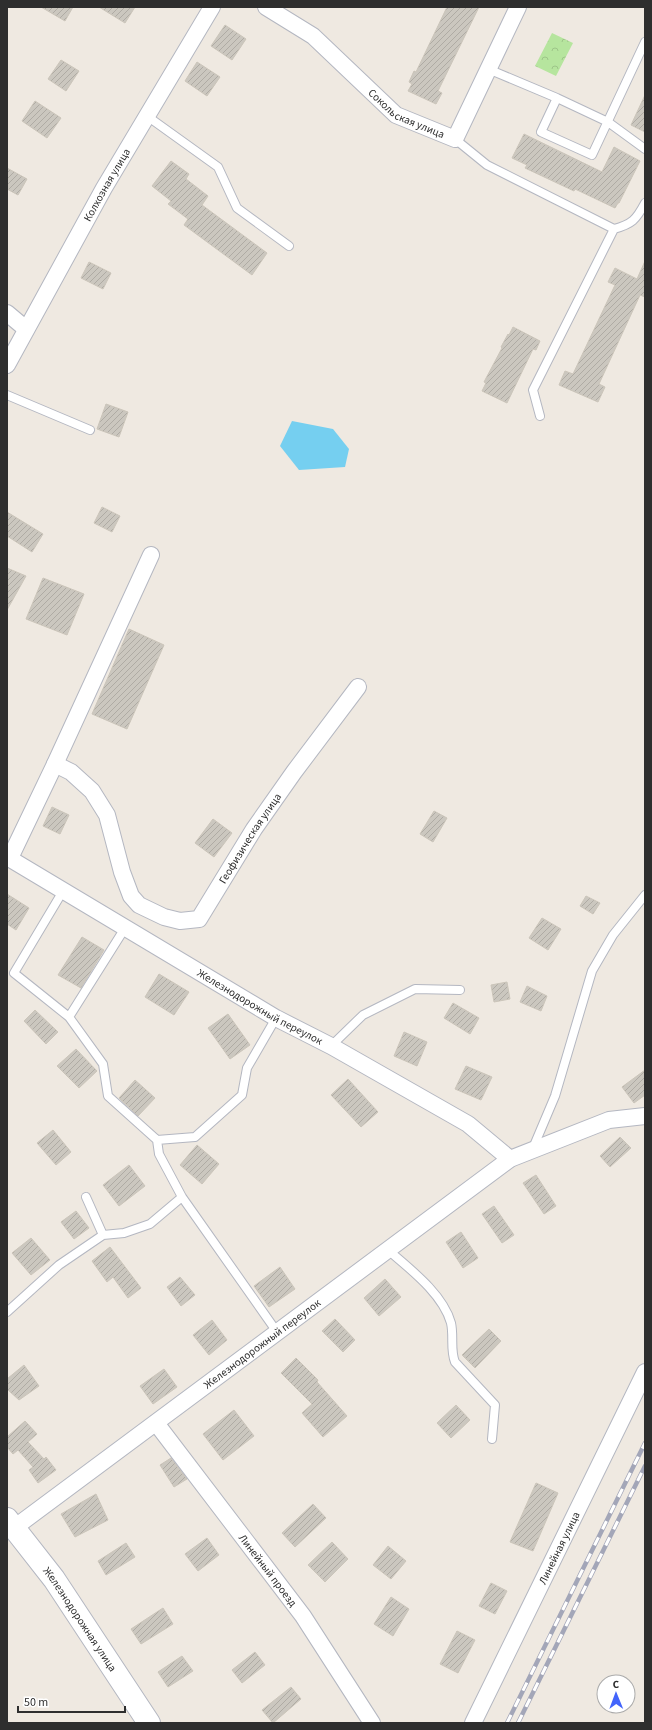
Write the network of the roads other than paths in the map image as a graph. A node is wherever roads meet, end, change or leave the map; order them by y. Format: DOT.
graph roads {
  1 [pos="212,7"];
  2 [pos="266,7"];
  3 [pos="518,7"];
  4 [pos="645,42"];
  5 [pos="488,69"];
  6 [pos="556,98"];
  7 [pos="147,116"];
  8 [pos="608,122"];
  9 [pos="455,139"];
  10 [pos="645,149"];
  11 [pos="645,203"];
  12 [pos="614,230"];
  13 [pos="289,246"];
  14 [pos="7,313"];
  15 [pos="26,329"];
  16 [pos="7,365"];
  17 [pos="7,395"];
  18 [pos="540,416"];
  19 [pos="90,430"];
  20 [pos="151,555"];
  21 [pos="358,687"];
  22 [pos="55,764"];
  23 [pos="8,857"];
  24 [pos="63,891"];
  25 [pos="645,895"];
  26 [pos="139,905"];
  27 [pos="125,928"];
  28 [pos="460,990"];
  29 [pos="69,1017"];
  30 [pos="276,1018"];
  31 [pos="331,1046"];
  32 [pos="645,1116"];
  33 [pos="157,1140"];
  34 [pos="533,1149"];
  35 [pos="510,1159"];
  36 [pos="86,1197"];
  37 [pos="182,1197"];
  38 [pos="103,1235"];
  39 [pos="388,1250"];
  40 [pos="7,1312"];
  41 [pos="277,1332"];
  42 [pos="645,1372"];
  43 [pos="156,1423"];
  44 [pos="492,1438"];
  45 [pos="11,1523"];
  46 [pos="149,1723"];
  47 [pos="372,1723"];
  48 [pos="473,1723"];
  1 -- 7 [label="street, Колхозная улица"];
  2 -- 9 [label="street, Сокольская улица"];
  3 -- 5 [label="street, Сокольская улица"];
  4 -- 8 [label="lane"];
  5 -- 6 [label="lane"];
  5 -- 9 [label="street, Сокольская улица"];
  6 -- 8 [label="lane"];
  6 -- 8 [label="lane"];
  7 -- 13 [label="lane"];
  7 -- 15 [label="street, Колхозная улица"];
  8 -- 10 [label="lane"];
  9 -- 12 [label="lane"];
  11 -- 12 [label="lane"];
  12 -- 18 [label="lane"];
  14 -- 15 [label="street"];
  15 -- 16 [label="street, Колхозная улица"];
  17 -- 19 [label="lane"];
  20 -- 22 [label="street"];
  21 -- 26 [label="street, Геофизическая улица"];
  22 -- 23 [label="street"];
  22 -- 26 [label="street"];
  23 -- 24 [label="street, Железнодорожный переулок"];
  24 -- 27 [label="street, Железнодорожный переулок"];
  24 -- 29 [label="lane"];
  25 -- 34 [label="lane"];
  26 -- 27 [label="street"];
  27 -- 29 [label="lane"];
  27 -- 30 [label="street, Железнодорожный переулок"];
  28 -- 31 [label="lane"];
  29 -- 33 [label="lane"];
  30 -- 31 [label="street, Железнодорожный переулок"];
  30 -- 33 [label="lane"];
  31 -- 35 [label="street, Железнодорожный переулок"];
  32 -- 34 [label="street, Железнодорожный переулок"];
  33 -- 37 [label="lane"];
  34 -- 35 [label="street, Железнодорожный переулок"];
  35 -- 39 [label="street, Железнодорожный переулок"];
  36 -- 38 [label="lane"];
  37 -- 38 [label="lane"];
  37 -- 41 [label="lane"];
  38 -- 40 [label="lane"];
  39 -- 41 [label="street, Железнодорожный переулок"];
  39 -- 44 [label="lane"];
  41 -- 43 [label="street, Железнодорожный переулок"];
  42 -- 48 [label="street, Линейная улица"];
  43 -- 45 [label="street, Железнодорожный переулок"];
  43 -- 47 [label="street, Линейный проезд"];
  45 -- 46 [label="street, Железнодорожная улица"];
}
